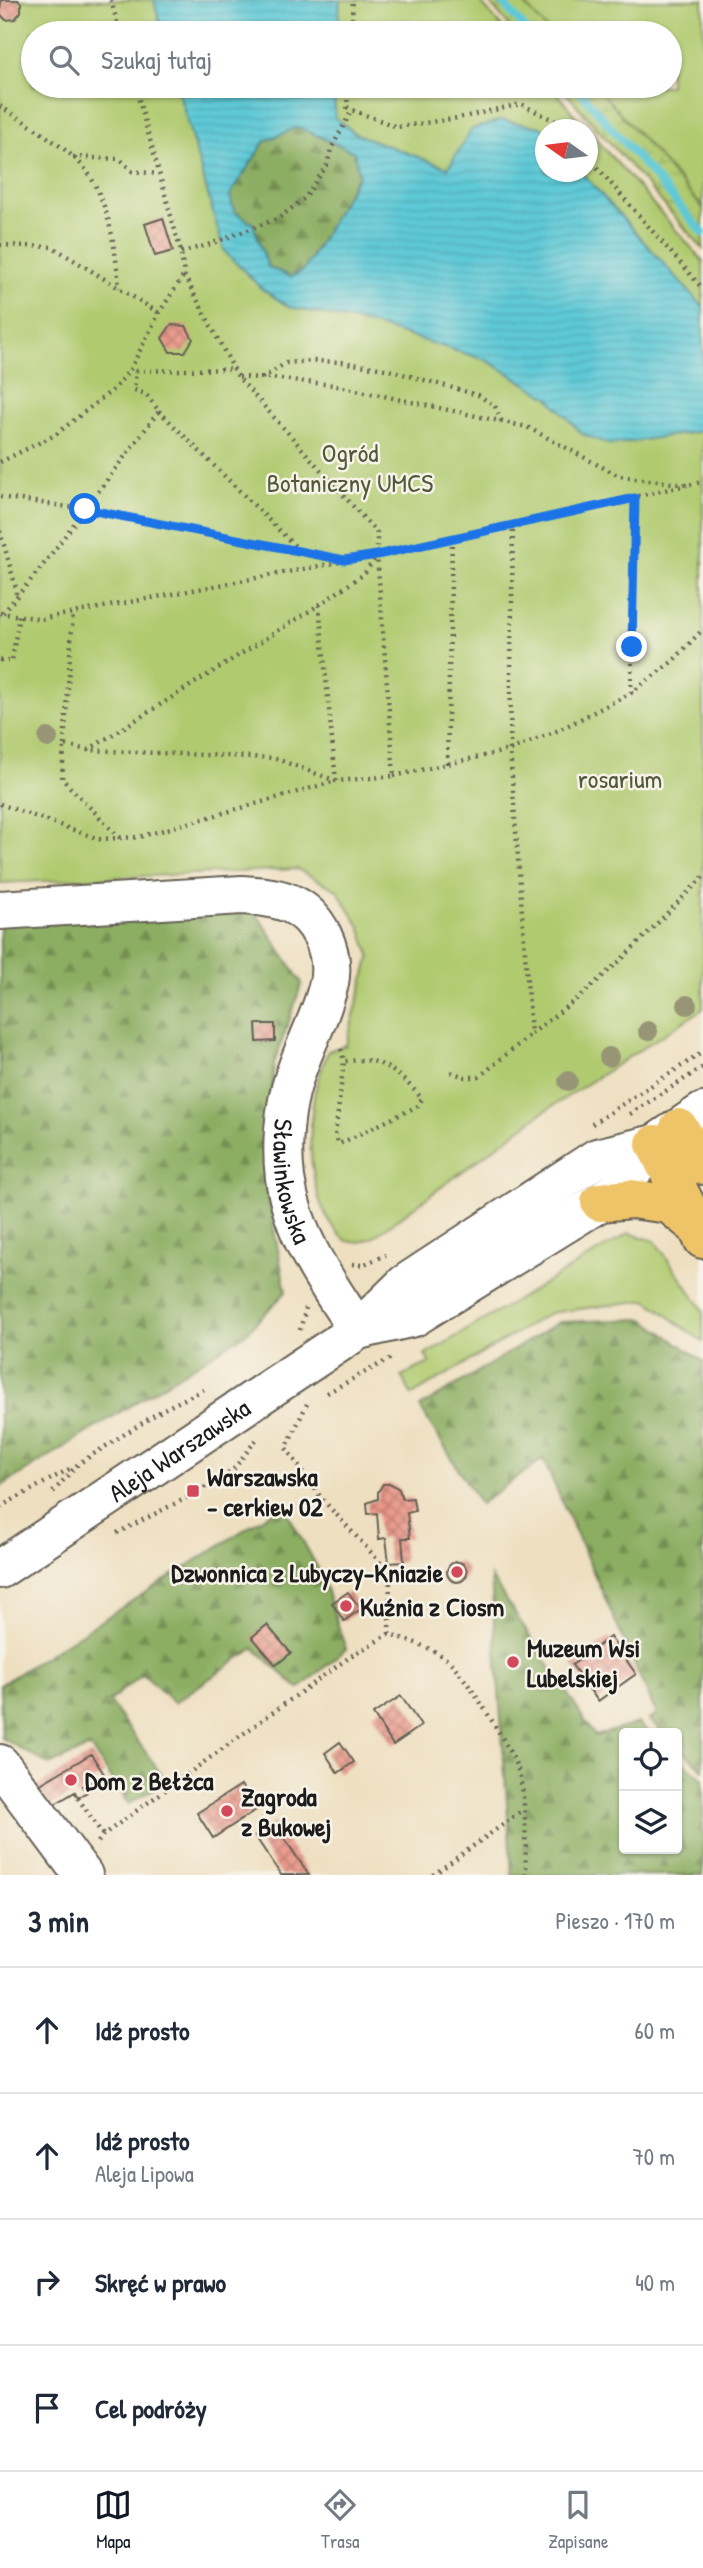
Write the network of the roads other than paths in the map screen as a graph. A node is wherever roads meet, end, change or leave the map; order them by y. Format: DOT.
graph roads {
  1 [pos="0,910"];
  2 [pos="679,1128"];
  3 [pos="703,1165"];
  4 [pos="600,1202"];
  5 [pos="699,1232"];
  6 [pos="358,1330"];
  7 [pos="0,1569"];
  8 [pos="0,1764"];
  9 [pos="81,1872"];
  1 -- 6 [label="street, Sławinkowska"];
  2 -- 3 [label="main road"];
  2 -- 4 [label="street, Aleja Warszawska"];
  2 -- 5 [label="main road"];
  2 -- 6 [label="street, Aleja Warszawska"];
  4 -- 5 [label="main road"];
  4 -- 6 [label="street, Aleja Warszawska"];
  6 -- 7 [label="street, Aleja Warszawska"];
  8 -- 9 [label="street"];
}
